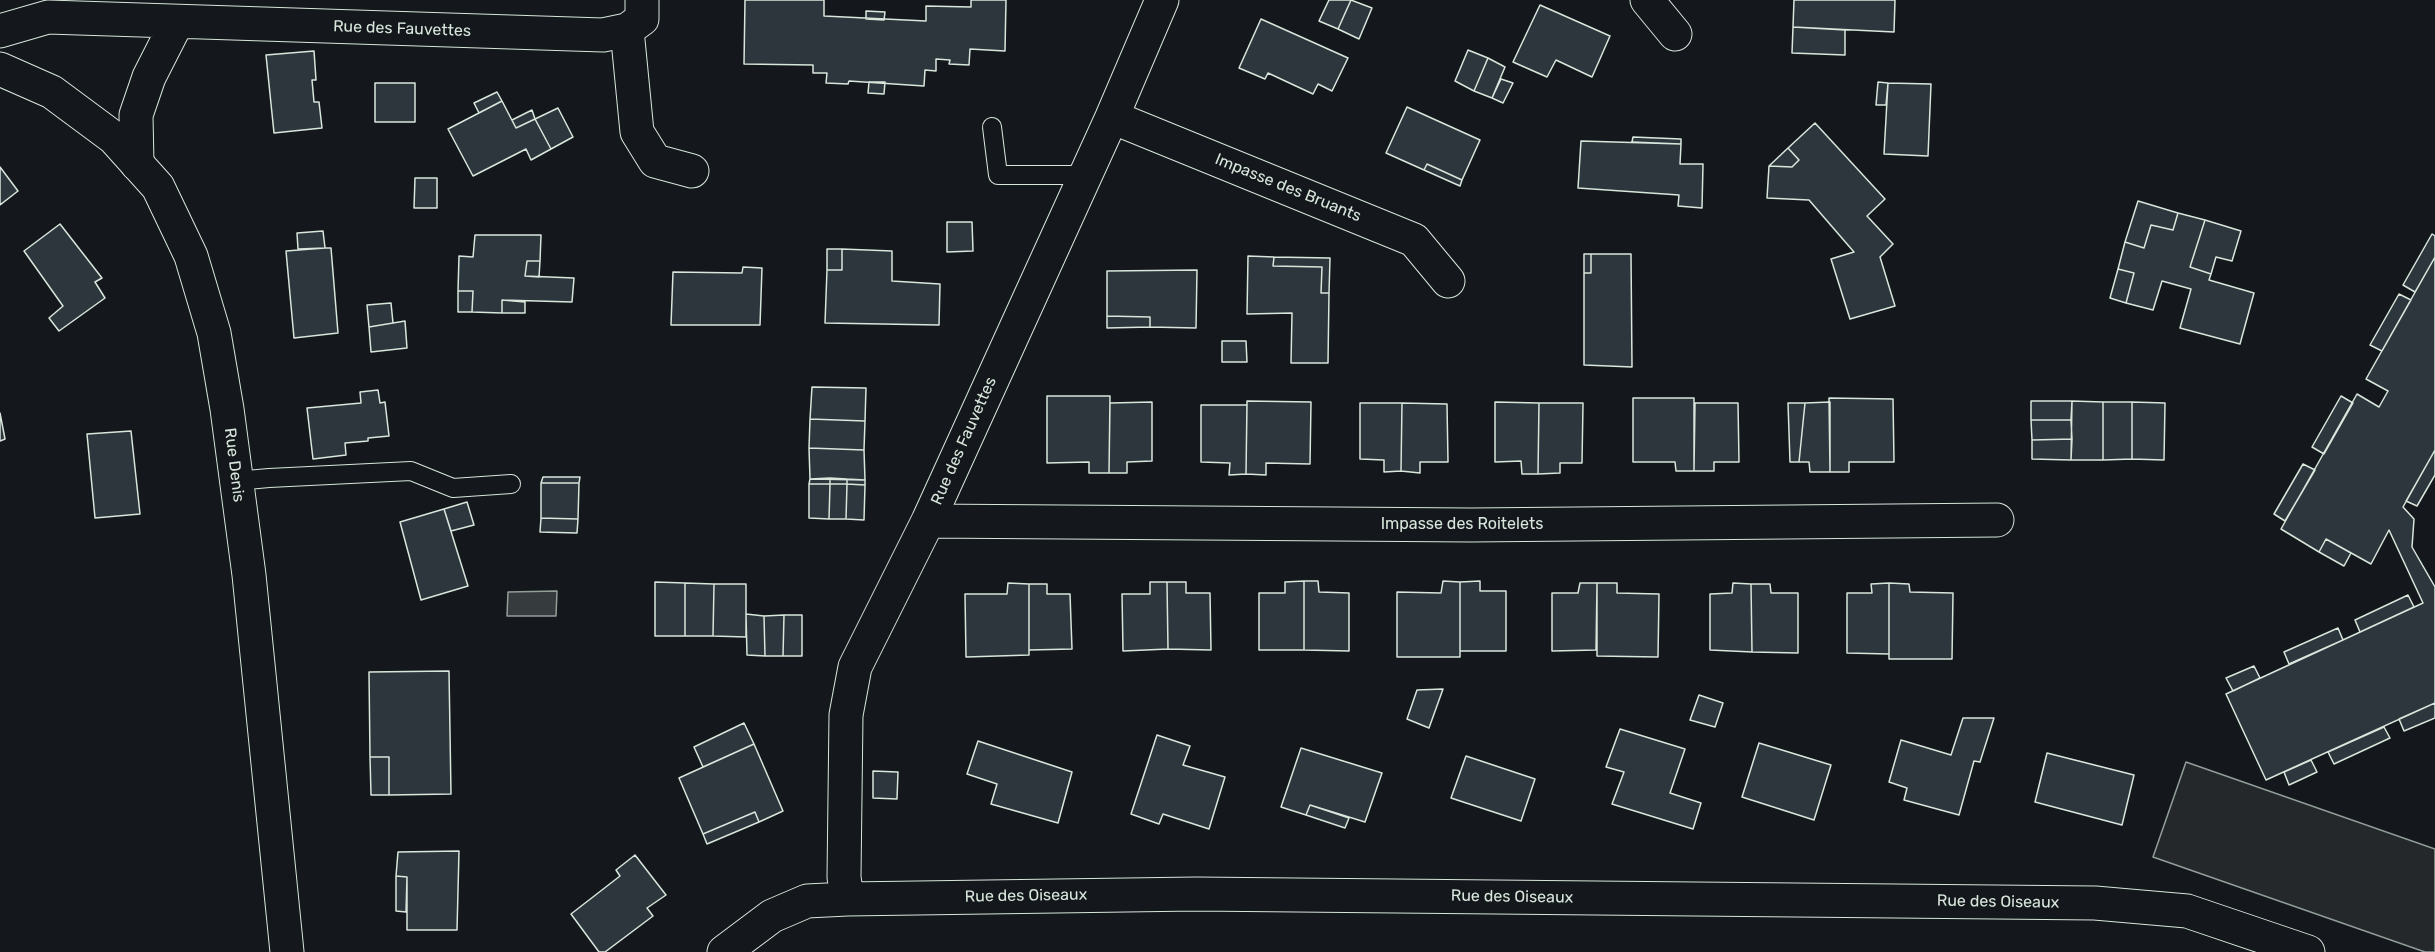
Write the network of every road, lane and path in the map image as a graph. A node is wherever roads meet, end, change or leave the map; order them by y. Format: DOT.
graph roads {
  1 [pos="642,0"];
  2 [pos="1162,0"];
  3 [pos="1647,0"];
  4 [pos="177,22"];
  5 [pos="627,30"];
  6 [pos="0,31"];
  7 [pos="1675,34"];
  8 [pos="0,69"];
  9 [pos="1112,117"];
  10 [pos="992,127"];
  11 [pos="137,164"];
  12 [pos="692,171"];
  13 [pos="1084,175"];
  14 [pos="1448,281"];
  15 [pos="236,481"];
  16 [pos="511,484"];
  17 [pos="1997,520"];
  18 [pos="927,521"];
  19 [pos="847,898"];
  20 [pos="287,952"];
  21 [pos="724,952"];
  22 [pos="2308,952"];
  1 -- 5 [label="street"];
  2 -- 9 [label="street, Rue des Fauvettes"];
  3 -- 7 [label="street"];
  4 -- 5 [label="street, Rue des Fauvettes"];
  4 -- 6 [label="street, Rue des Fauvettes"];
  4 -- 11 [label="street"];
  5 -- 12 [label="street"];
  8 -- 11 [label="street, Rue Denis"];
  9 -- 13 [label="street, Rue des Fauvettes"];
  9 -- 14 [label="street, Impasse des Bruants"];
  10 -- 13 [label="lane"];
  11 -- 15 [label="street, Rue Denis"];
  13 -- 18 [label="street, Rue des Fauvettes"];
  15 -- 16 [label="lane"];
  15 -- 20 [label="street, Rue Denis"];
  17 -- 18 [label="street, Impasse des Roitelets"];
  18 -- 19 [label="street, Rue des Fauvettes"];
  19 -- 21 [label="street, Rue des Oiseaux"];
  19 -- 22 [label="street, Rue des Oiseaux"];
}
